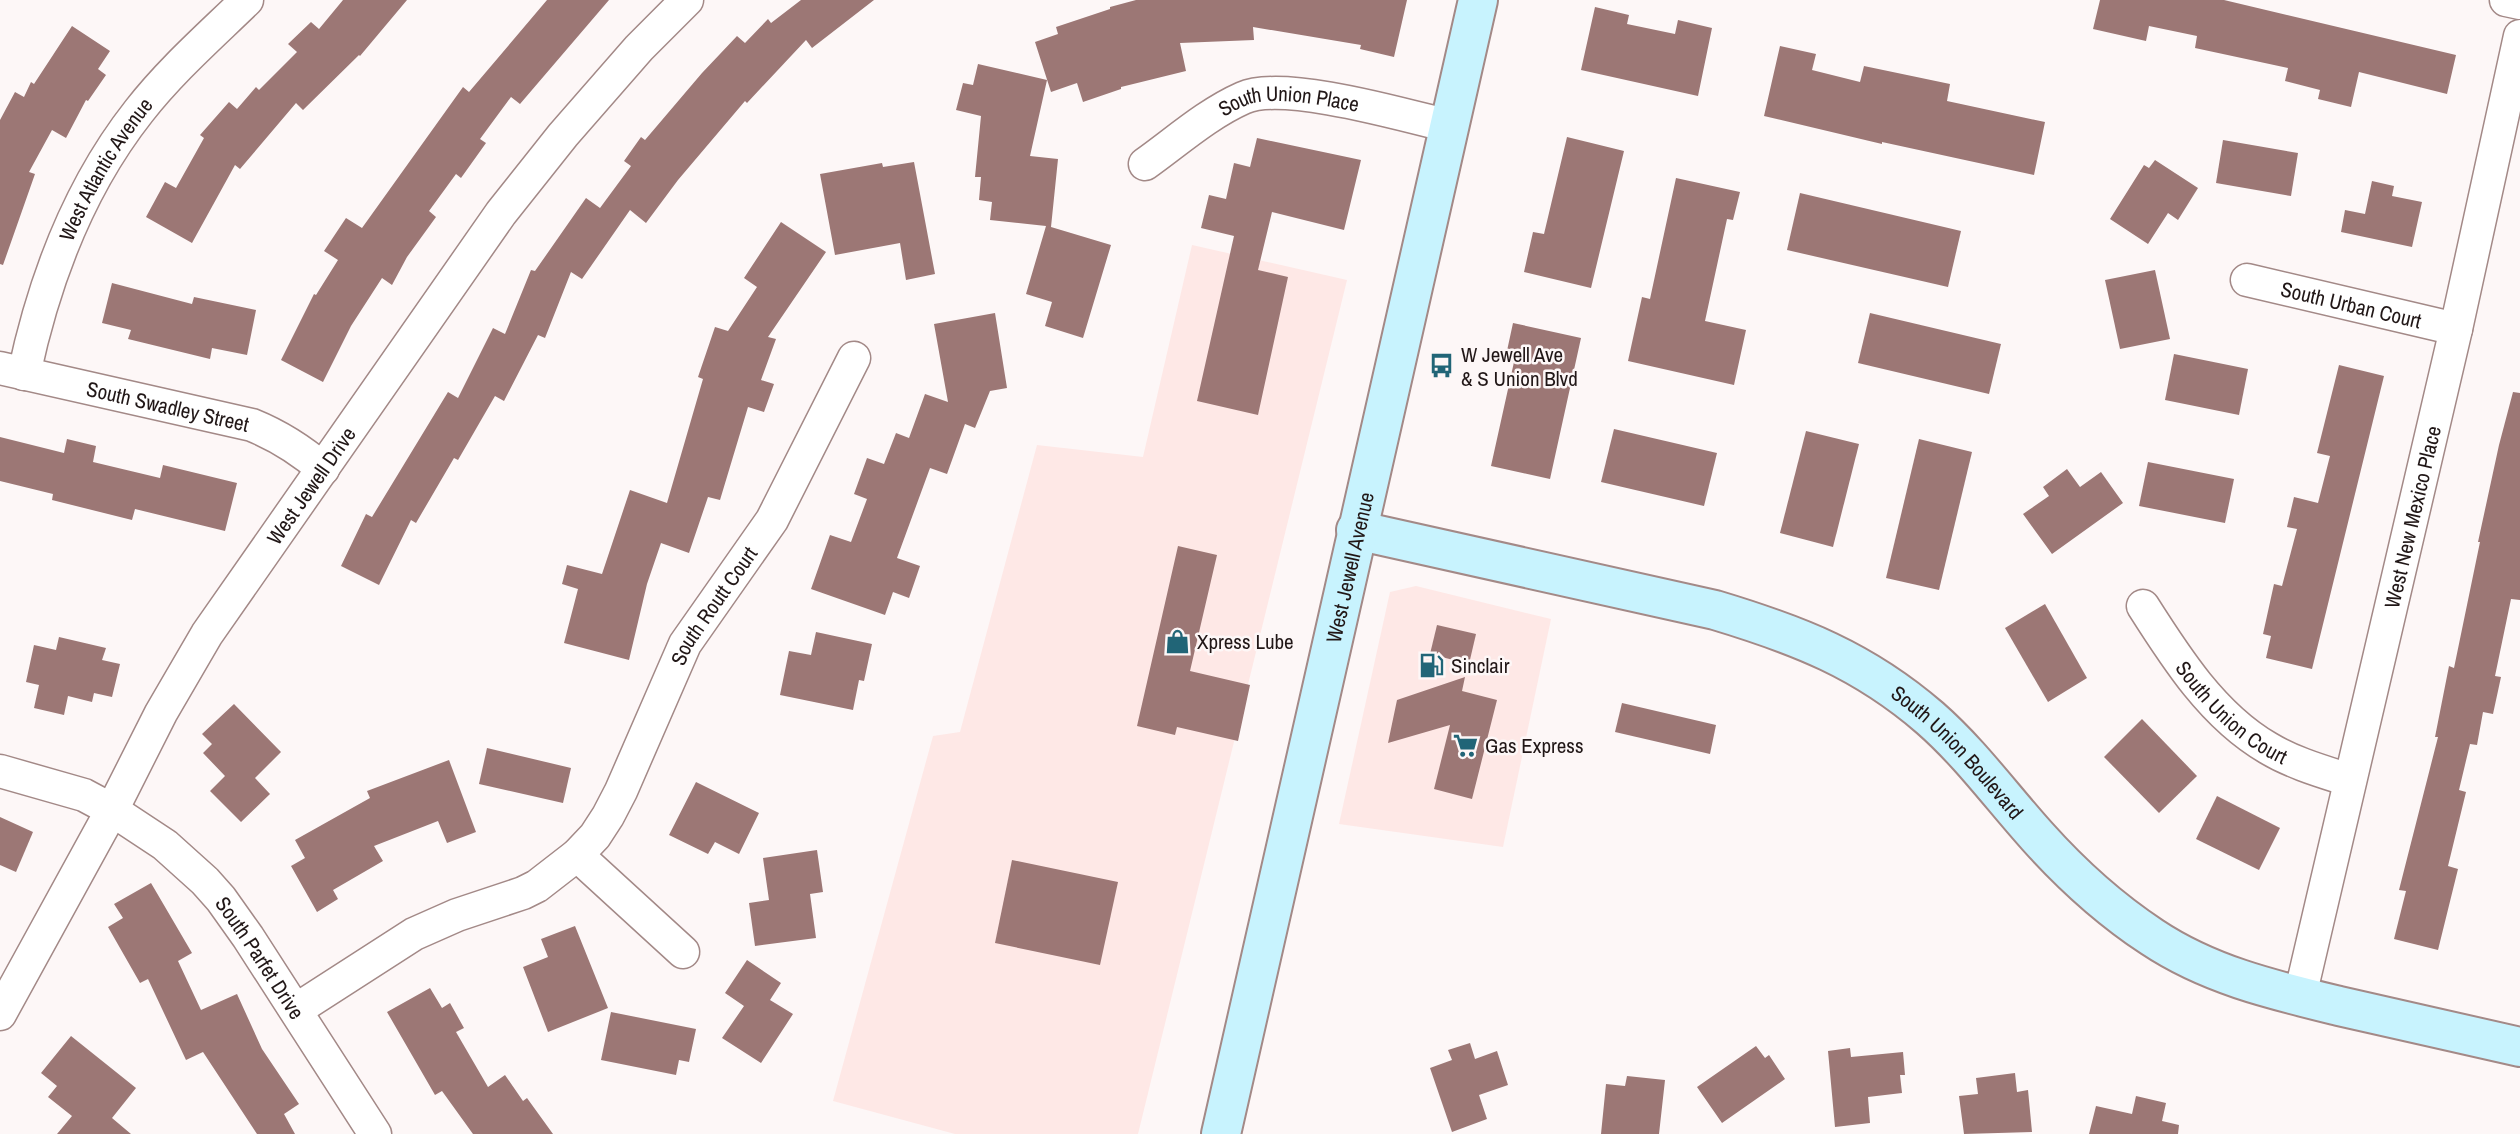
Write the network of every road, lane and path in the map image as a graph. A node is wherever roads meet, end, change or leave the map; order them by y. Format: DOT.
graph roads {
  1 [pos="247,0"];
  2 [pos="687,0"];
  3 [pos="1478,0"];
  4 [pos="2505,0"];
  5 [pos="2520,3"];
  6 [pos="2520,36"];
  7 [pos="1449,126"];
  8 [pos="1144,164"];
  9 [pos="2247,280"];
  10 [pos="2456,329"];
  11 [pos="854,359"];
  12 [pos="12,371"];
  13 [pos="323,469"];
  14 [pos="1356,530"];
  15 [pos="2143,606"];
  16 [pos="0,771"];
  17 [pos="2349,780"];
  18 [pos="112,810"];
  19 [pos="577,855"];
  20 [pos="683,952"];
  21 [pos="2300,996"];
  22 [pos="296,1010"];
  23 [pos="0,1014"];
  24 [pos="2520,1047"];
  25 [pos="375,1134"];
  26 [pos="1221,1134"];
  1 -- 12 [label="street, West Atlantic Avenue"];
  2 -- 13 [label="street, West Jewell Drive"];
  3 -- 7 [label="main road, West Jewell Avenue"];
  4 -- 5 [label="street"];
  6 -- 10 [label="street, West New Mexico Place"];
  7 -- 8 [label="street, South Union Place"];
  7 -- 14 [label="main road, West Jewell Avenue"];
  9 -- 10 [label="street, South Urban Court"];
  10 -- 17 [label="street, West New Mexico Place"];
  11 -- 19 [label="street, South Routt Court"];
  12 -- 13 [label="street, South Swadley Street"];
  13 -- 18 [label="street, West Jewell Drive"];
  14 -- 21 [label="main road, South Union Boulevard"];
  14 -- 26 [label="main road, West Jewell Avenue"];
  15 -- 17 [label="street, South Union Court"];
  16 -- 18 [label="street"];
  17 -- 21 [label="street, West New Mexico Place"];
  18 -- 22 [label="street, South Parfet Drive"];
  18 -- 23 [label="street, West Jewell Drive"];
  19 -- 20 [label="street"];
  19 -- 22 [label="street, South Routt Court"];
  21 -- 24 [label="main road, South Union Boulevard"];
  22 -- 25 [label="street, South Parfet Drive"];
}
